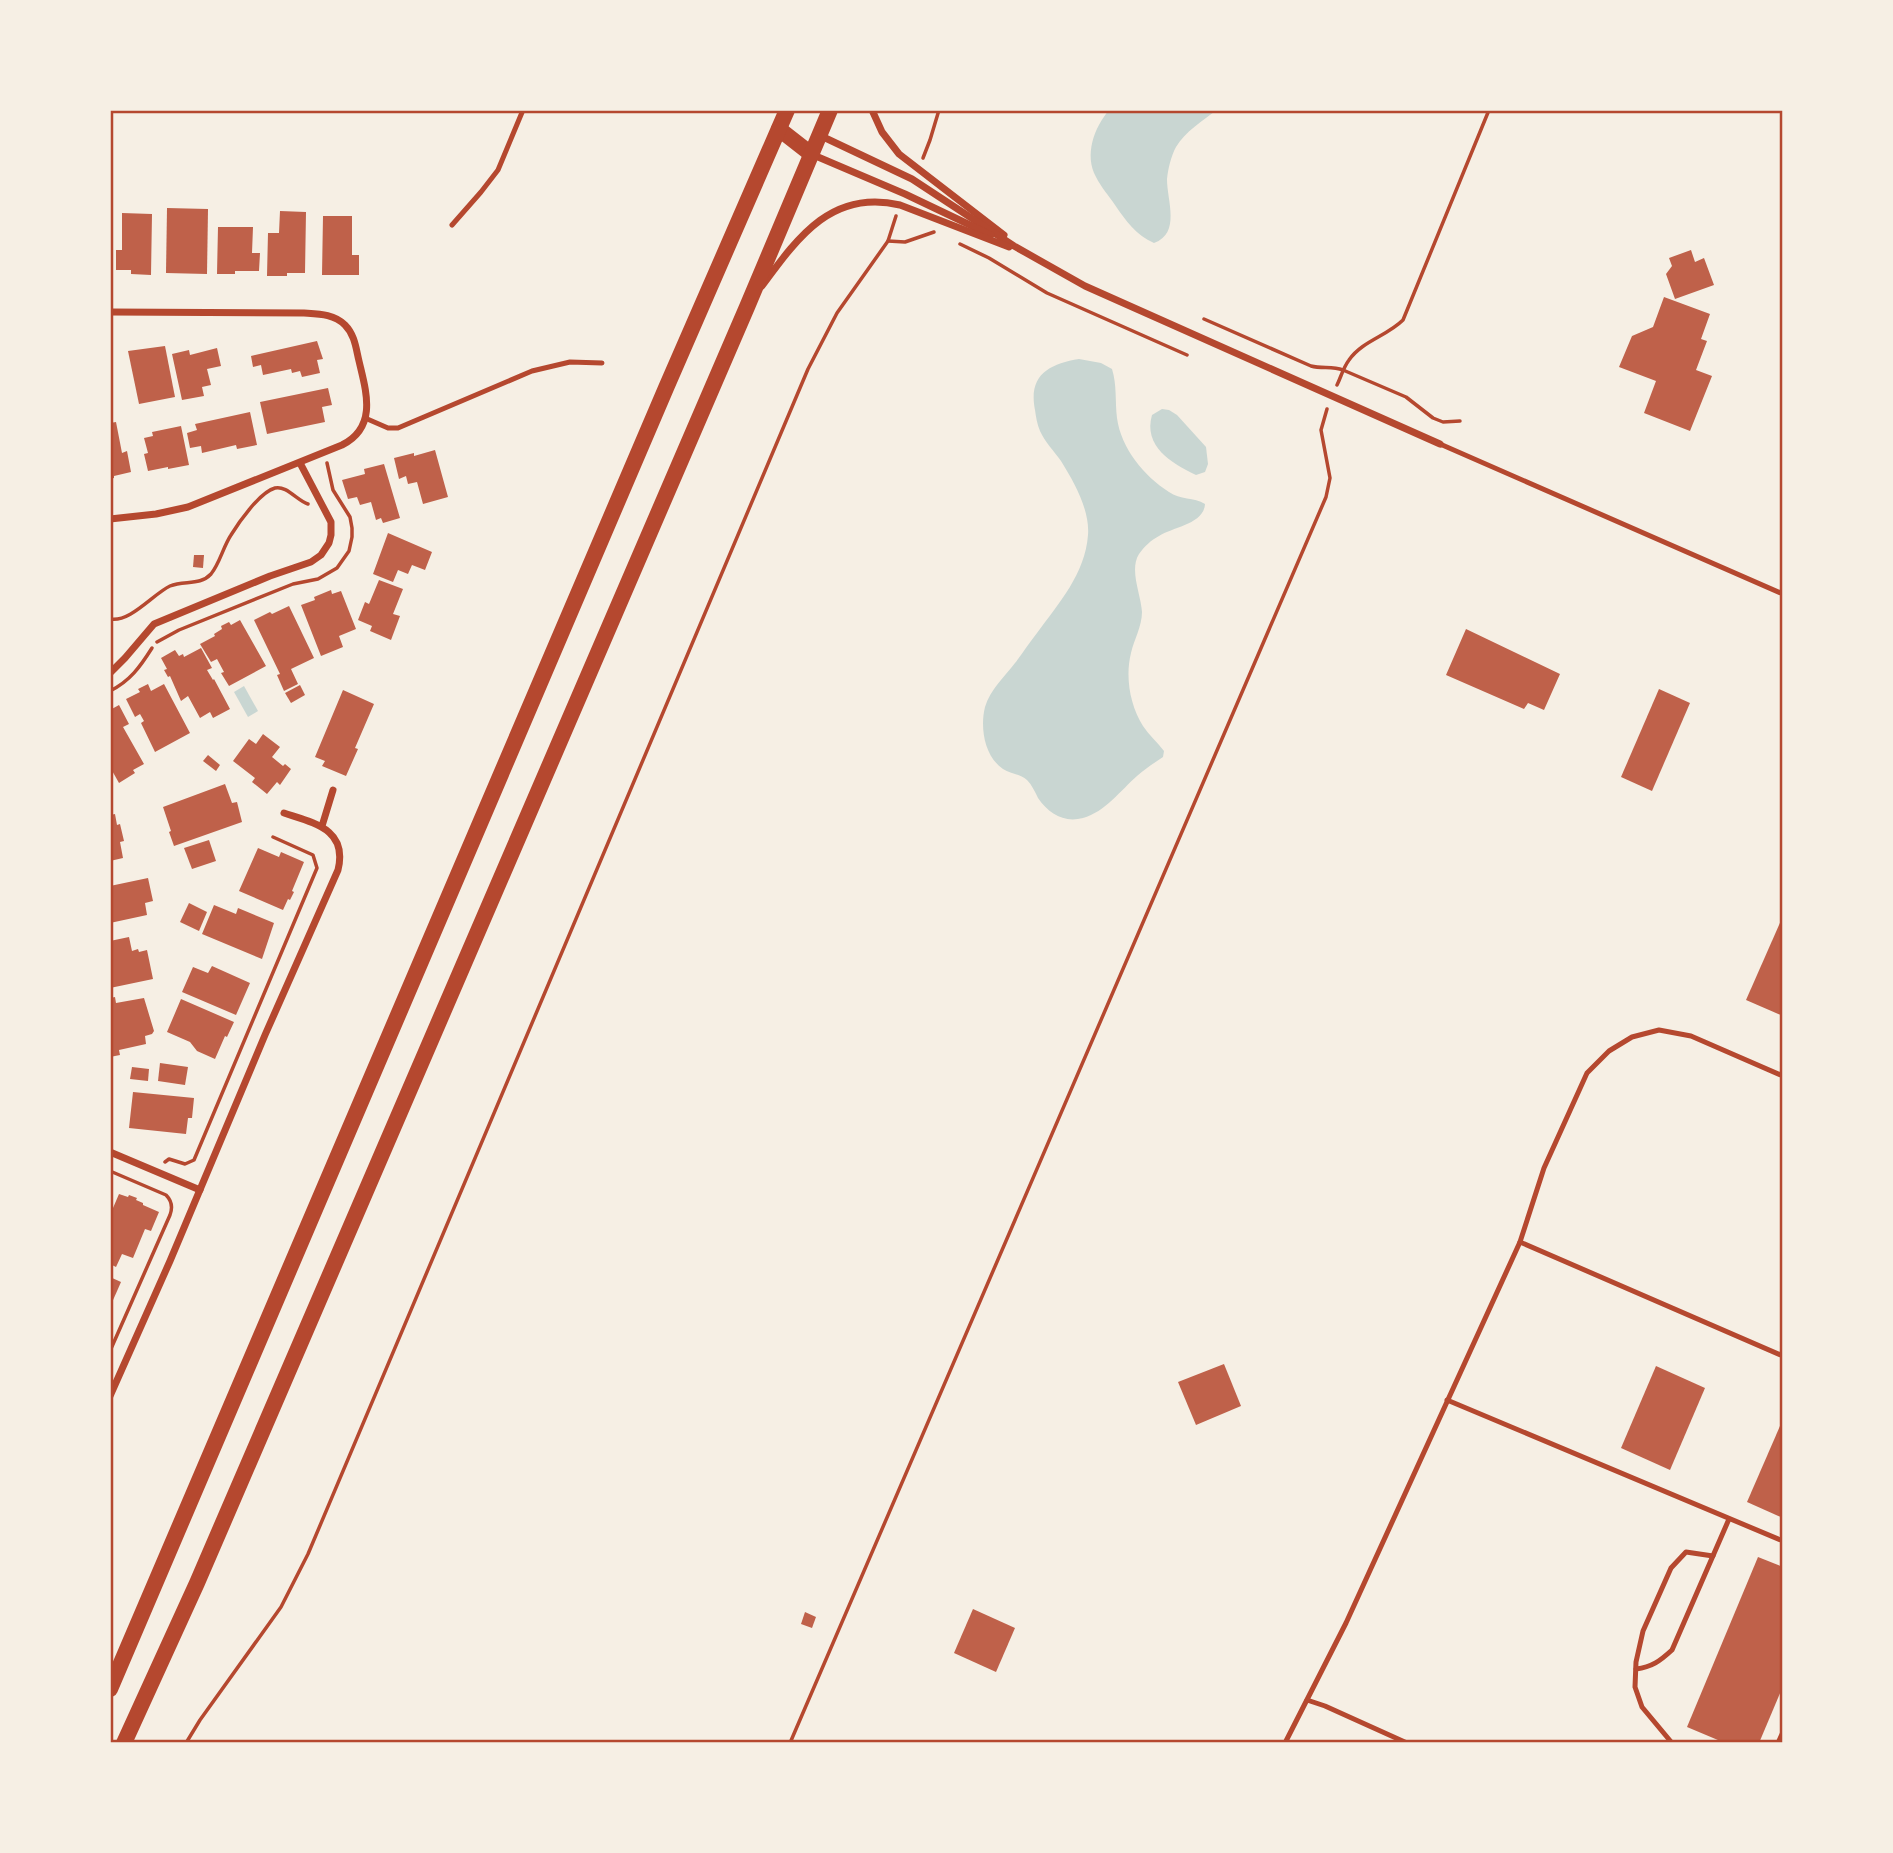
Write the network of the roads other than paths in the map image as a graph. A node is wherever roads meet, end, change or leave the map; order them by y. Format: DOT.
graph roads {
  1 [pos="523,110"];
  2 [pos="787,110"];
  3 [pos="830,110"];
  4 [pos="872,110"];
  5 [pos="779,129"];
  6 [pos="819,135"];
  7 [pos="811,154"];
  8 [pos="453,225"];
  9 [pos="1014,246"];
  10 [pos="1030,255"];
  11 [pos="747,307"];
  12 [pos="110,312"];
  13 [pos="602,363"];
  14 [pos="365,418"];
  15 [pos="1440,444"];
  16 [pos="300,463"];
  17 [pos="110,519"];
  18 [pos="1783,594"];
  19 [pos="110,673"];
  20 [pos="333,790"];
  21 [pos="284,813"];
  22 [pos="322,826"];
  23 [pos="1783,1076"];
  24 [pos="110,1152"];
  25 [pos="200,1190"];
  26 [pos="1520,1242"];
  27 [pos="1783,1356"];
  28 [pos="110,1396"];
  29 [pos="1447,1400"];
  30 [pos="1729,1519"];
  31 [pos="1783,1541"];
  32 [pos="1713,1556"];
  33 [pos="1636,1669"];
  34 [pos="110,1689"];
  35 [pos="1307,1700"];
  36 [pos="1783,1732"];
  37 [pos="124,1743"];
  38 [pos="1285,1743"];
  39 [pos="1407,1743"];
  40 [pos="1672,1743"];
  41 [pos="1778,1743"];
  1 -- 8 [label="lane"];
  2 -- 5 [label="main road"];
  3 -- 6 [label="main road"];
  4 -- 10 [label="street"];
  5 -- 6 [label="main road"];
  5 -- 7 [label="main road"];
  5 -- 34 [label="main road"];
  6 -- 7 [label="main road"];
  6 -- 9 [label="street"];
  7 -- 9 [label="street"];
  7 -- 11 [label="main road"];
  9 -- 10 [label="street"];
  10 -- 11 [label="street"];
  10 -- 15 [label="street"];
  11 -- 37 [label="main road"];
  12 -- 14 [label="street"];
  13 -- 14 [label="lane"];
  14 -- 16 [label="street"];
  15 -- 18 [label="lane"];
  16 -- 17 [label="street"];
  16 -- 19 [label="street"];
  20 -- 22 [label="street"];
  21 -- 22 [label="street"];
  22 -- 25 [label="street"];
  23 -- 26 [label="lane"];
  24 -- 25 [label="street"];
  25 -- 28 [label="street"];
  26 -- 27 [label="lane"];
  26 -- 29 [label="lane"];
  29 -- 30 [label="lane"];
  29 -- 35 [label="lane"];
  30 -- 31 [label="lane"];
  30 -- 32 [label="lane"];
  32 -- 33 [label="lane"];
  32 -- 33 [label="lane"];
  33 -- 40 [label="lane"];
  35 -- 38 [label="lane"];
  35 -- 39 [label="lane"];
  36 -- 41 [label="lane"];
}
